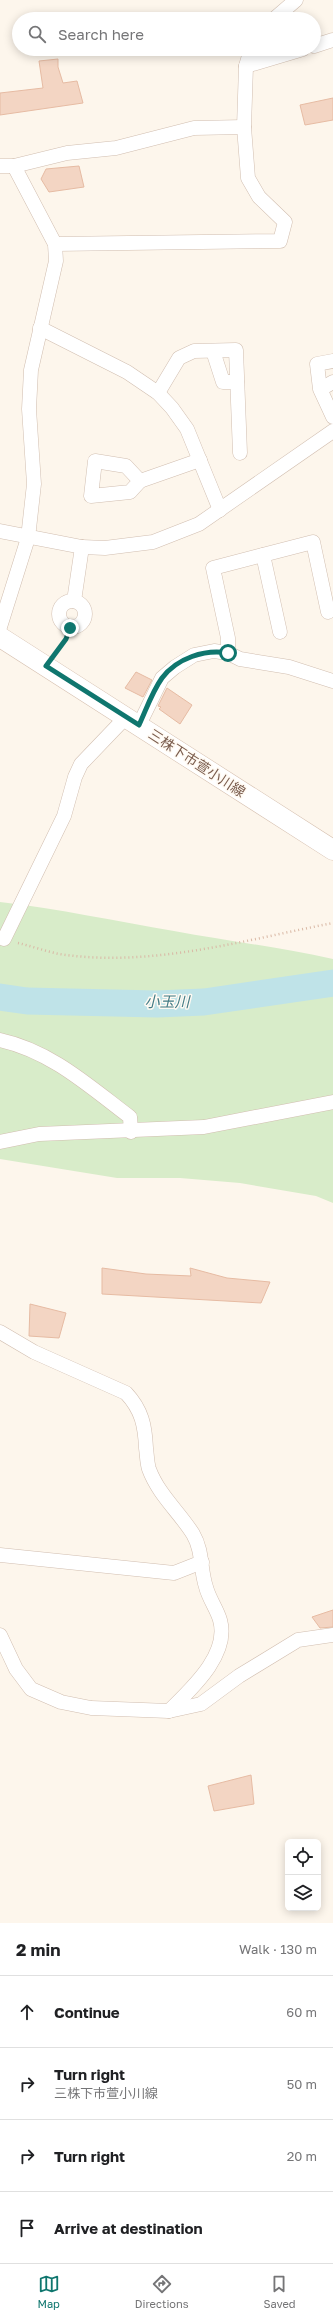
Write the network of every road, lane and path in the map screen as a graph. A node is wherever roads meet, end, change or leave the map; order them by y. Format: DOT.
graph roads {
  1 [pos="296,0"];
  2 [pos="282,12"];
  3 [pos="333,40"];
  4 [pos="321,44"];
  5 [pos="249,56"];
  6 [pos="280,56"];
  7 [pos="246,66"];
  8 [pos="244,127"];
  9 [pos="0,166"];
  10 [pos="14,166"];
  11 [pos="55,244"];
  12 [pos="40,328"];
  13 [pos="212,350"];
  14 [pos="333,361"];
  15 [pos="237,382"];
  16 [pos="333,382"];
  17 [pos="321,390"];
  18 [pos="158,393"];
  19 [pos="333,417"];
  20 [pos="333,432"];
  21 [pos="240,453"];
  22 [pos="200,460"];
  23 [pos="140,481"];
  24 [pos="220,510"];
  25 [pos="0,531"];
  26 [pos="28,538"];
  27 [pos="82,547"];
  28 [pos="262,555"];
  29 [pos="328,612"];
  30 [pos="0,627"];
  31 [pos="70,628"];
  32 [pos="280,632"];
  33 [pos="0,637"];
  34 [pos="228,653"];
  35 [pos="46,666"];
  36 [pos="333,681"];
  37 [pos="132,721"];
  38 [pos="333,850"];
  39 [pos="333,923"];
  40 [pos="4,939"];
  41 [pos="0,1040"];
  42 [pos="333,1102"];
  43 [pos="131,1132"];
  44 [pos="0,1142"];
  45 [pos="0,1332"];
  46 [pos="0,1554"];
  47 [pos="202,1562"];
  48 [pos="0,1635"];
  49 [pos="333,1635"];
  50 [pos="169,1711"];
  1 -- 2 [label="street"];
  3 -- 4 [label="street"];
  5 -- 7 [label="street"];
  6 -- 7 [label="street"];
  7 -- 8 [label="street"];
  8 -- 10 [label="street"];
  8 -- 11 [label="street"];
  9 -- 10 [label="street"];
  10 -- 11 [label="street"];
  11 -- 12 [label="street"];
  12 -- 18 [label="street"];
  12 -- 26 [label="street"];
  13 -- 15 [label="street"];
  13 -- 15 [label="street"];
  13 -- 18 [label="street"];
  14 -- 17 [label="street"];
  15 -- 21 [label="street"];
  16 -- 17 [label="street"];
  17 -- 19 [label="street"];
  18 -- 22 [label="street"];
  20 -- 24 [label="street"];
  22 -- 23 [label="street"];
  22 -- 24 [label="street"];
  24 -- 27 [label="street"];
  25 -- 26 [label="street"];
  26 -- 27 [label="street"];
  26 -- 30 [label="street"];
  27 -- 31 [label="street"];
  28 -- 29 [label="street"];
  28 -- 32 [label="street"];
  28 -- 34 [label="street"];
  31 -- 35 [label="path"];
  33 -- 35 [label="main road, 三株下市萱小川線"];
  34 -- 36 [label="street"];
  34 -- 37 [label="street"];
  35 -- 37 [label="main road, 三株下市萱小川線"];
  37 -- 38 [label="main road, 三株下市萱小川線"];
  37 -- 40 [label="street"];
  39 -- 40 [label="path"];
  41 -- 43 [label="street"];
  42 -- 43 [label="street"];
  43 -- 44 [label="street"];
  45 -- 47 [label="street"];
  46 -- 47 [label="street"];
  47 -- 50 [label="street"];
  48 -- 50 [label="street"];
  49 -- 50 [label="street"];
}
